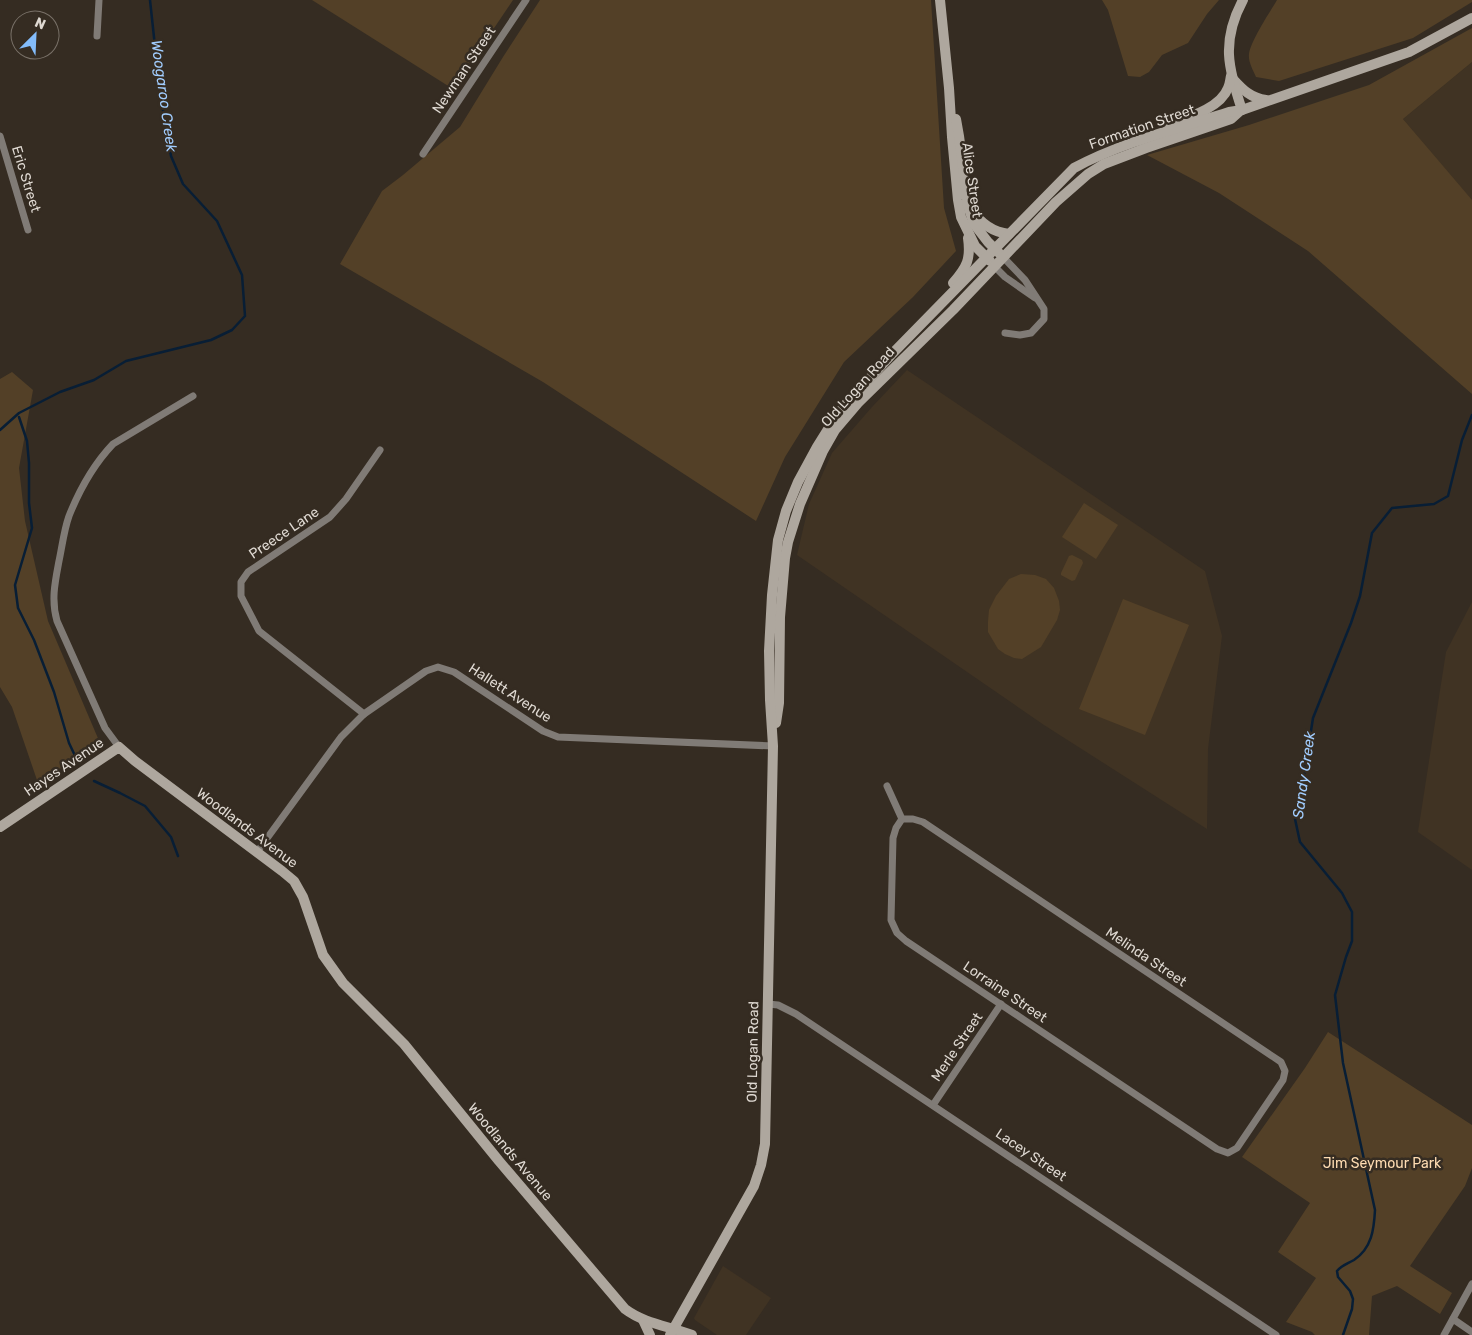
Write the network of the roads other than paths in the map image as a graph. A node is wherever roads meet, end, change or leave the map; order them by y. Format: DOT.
graph roads {
  1 [pos="99,0"];
  2 [pos="526,0"];
  3 [pos="940,0"];
  4 [pos="1243,0"];
  5 [pos="1472,18"];
  6 [pos="96,36"];
  7 [pos="1231,76"];
  8 [pos="949,88"];
  9 [pos="1267,101"];
  10 [pos="1242,110"];
  11 [pos="0,136"];
  12 [pos="423,154"];
  13 [pos="1095,157"];
  14 [pos="968,206"];
  15 [pos="28,230"];
  16 [pos="1009,234"];
  17 [pos="968,235"];
  18 [pos="994,248"];
  19 [pos="986,257"];
  20 [pos="1003,257"];
  21 [pos="994,266"];
  22 [pos="1039,301"];
  23 [pos="927,318"];
  24 [pos="1005,333"];
  25 [pos="193,396"];
  26 [pos="380,450"];
  27 [pos="364,714"];
  28 [pos="773,746"];
  29 [pos="119,747"];
  30 [pos="887,786"];
  31 [pos="902,819"];
  32 [pos="0,827"];
  33 [pos="257,852"];
  34 [pos="768,1004"];
  35 [pos="1001,1004"];
  36 [pos="933,1105"];
  37 [pos="1228,1152"];
  38 [pos="1472,1284"];
  39 [pos="1453,1319"];
  40 [pos="643,1320"];
  41 [pos="672,1332"];
  42 [pos="1472,1332"];
  43 [pos="650,1335"];
  44 [pos="692,1335"];
  45 [pos="1276,1335"];
  46 [pos="1444,1335"];
  1 -- 6 [label="street"];
  2 -- 12 [label="street, Newman Street"];
  3 -- 8 [label="main road, Alice Street"];
  4 -- 7 [label="main road"];
  5 -- 9 [label="main road, Formation Street"];
  7 -- 9 [label="main road"];
  7 -- 10 [label="main road"];
  7 -- 13 [label="main road"];
  8 -- 14 [label="main road, Alice Street"];
  8 -- 17 [label="main road, Alice Street"];
  9 -- 10 [label="main road, Formation Street"];
  10 -- 13 [label="main road, Formation Street"];
  10 -- 20 [label="main road, Formation Street"];
  11 -- 15 [label="street, Eric Street"];
  13 -- 16 [label="main road, Formation Street"];
  14 -- 16 [label="main road"];
  14 -- 18 [label="main road, Alice Street"];
  16 -- 18 [label="main road, Formation Street"];
  17 -- 19 [label="main road, Alice Street"];
  17 -- 23 [label="main road, Old Logan Road"];
  18 -- 19 [label="main road, Old Logan Road"];
  18 -- 20 [label="main road, Alice Street"];
  19 -- 21 [label="main road, Alice Street"];
  19 -- 23 [label="main road, Old Logan Road"];
  20 -- 21 [label="main road, Old Logan Road"];
  20 -- 22 [label="street"];
  21 -- 22 [label="street"];
  21 -- 28 [label="main road, Old Logan Road"];
  22 -- 24 [label="street"];
  23 -- 28 [label="main road, Old Logan Road"];
  25 -- 29 [label="street, Woodlands Avenue"];
  26 -- 27 [label="street, Preece Lane"];
  27 -- 28 [label="street, Hallett Avenue"];
  27 -- 33 [label="street, Hallett Avenue"];
  28 -- 34 [label="main road, Old Logan Road"];
  29 -- 32 [label="main road, Hayes Avenue"];
  29 -- 33 [label="main road, Woodlands Avenue"];
  30 -- 31 [label="street"];
  31 -- 35 [label="street, Lorraine Street"];
  31 -- 37 [label="street, Melinda Street"];
  33 -- 40 [label="main road, Woodlands Avenue"];
  34 -- 36 [label="street, Lacey Street"];
  34 -- 41 [label="main road, Old Logan Road"];
  35 -- 36 [label="street, Merle Street"];
  35 -- 37 [label="street, Lorraine Street"];
  36 -- 45 [label="street, Lacey Street"];
  38 -- 39 [label="street"];
  39 -- 42 [label="street"];
  39 -- 46 [label="street"];
  40 -- 41 [label="main road, Woodlands Avenue"];
  40 -- 43 [label="main road"];
  41 -- 44 [label="main road, Woodlands Avenue"];
}
